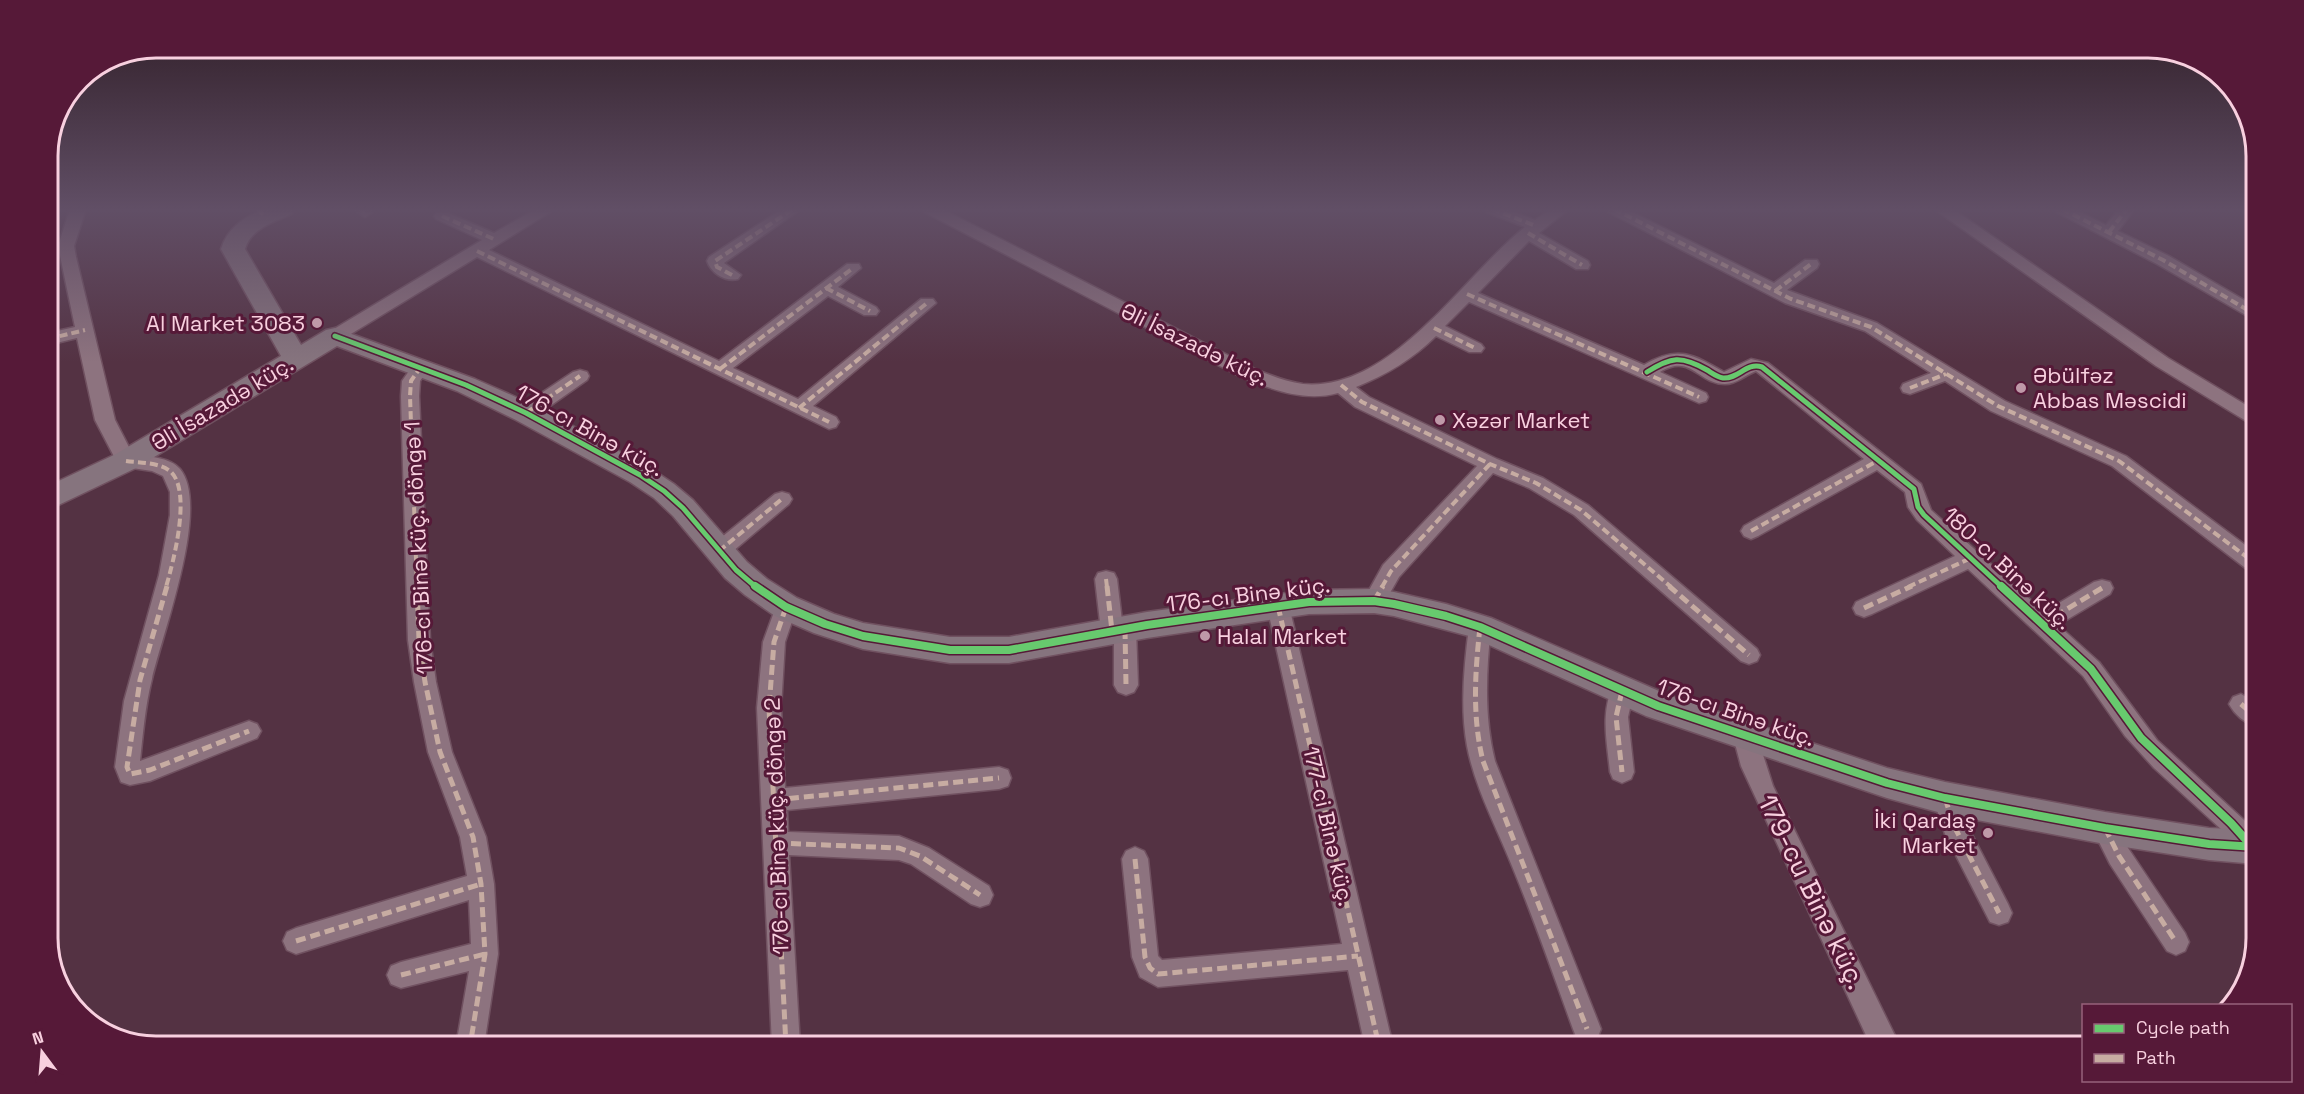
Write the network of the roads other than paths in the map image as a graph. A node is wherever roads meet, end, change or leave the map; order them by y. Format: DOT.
graph roads {
  1 [pos="69,260"];
  2 [pos="239,260"];
  3 [pos="461,260"];
  4 [pos="496,260"];
  5 [pos="716,260"];
  6 [pos="1029,260"];
  7 [pos="1501,260"];
  8 [pos="1575,260"];
  9 [pos="1714,260"];
  10 [pos="2015,260"];
  11 [pos="2163,260"];
  12 [pos="1811,264"];
  13 [pos="1582,265"];
  14 [pos="853,268"];
  15 [pos="732,275"];
  16 [pos="826,288"];
  17 [pos="1775,291"];
  18 [pos="1467,294"];
  19 [pos="927,303"];
  20 [pos="2245,309"];
  21 [pos="870,311"];
  22 [pos="1434,327"];
  23 [pos="85,330"];
  24 [pos="59,336"];
  25 [pos="335,336"];
  26 [pos="1475,348"];
  27 [pos="296,359"];
  28 [pos="420,368"];
  29 [pos="720,369"];
  30 [pos="1647,372"];
  31 [pos="1946,374"];
  32 [pos="580,376"];
  33 [pos="1341,386"];
  34 [pos="1910,388"];
  35 [pos="1699,397"];
  36 [pos="800,408"];
  37 [pos="526,413"];
  38 [pos="2245,413"];
  39 [pos="829,422"];
  40 [pos="1879,460"];
  41 [pos="126,461"];
  42 [pos="1490,464"];
  43 [pos="59,494"];
  44 [pos="782,499"];
  45 [pos="1751,531"];
  46 [pos="719,551"];
  47 [pos="2246,556"];
  48 [pos="1971,558"];
  49 [pos="1107,579"];
  50 [pos="2103,588"];
  51 [pos="1374,601"];
  52 [pos="1278,606"];
  53 [pos="786,607"];
  54 [pos="1864,608"];
  55 [pos="2042,624"];
  56 [pos="1480,627"];
  57 [pos="1118,630"];
  58 [pos="1749,655"];
  59 [pos="1126,685"];
  60 [pos="1622,691"];
  61 [pos="249,731"];
  62 [pos="1746,736"];
  63 [pos="1622,772"];
  64 [pos="999,778"];
  65 [pos="1945,798"];
  66 [pos="774,800"];
  67 [pos="2105,828"];
  68 [pos="2246,839"];
  69 [pos="776,843"];
  70 [pos="2246,847"];
  71 [pos="1135,859"];
  72 [pos="481,884"];
  73 [pos="980,895"];
  74 [pos="1999,913"];
  75 [pos="296,941"];
  76 [pos="2176,942"];
  77 [pos="484,954"];
  78 [pos="1358,956"];
  79 [pos="401,975"];
  80 [pos="1587,1029"];
  81 [pos="472,1036"];
  82 [pos="786,1036"];
  83 [pos="1377,1036"];
  84 [pos="1881,1036"];
  1 -- 23 [label="street"];
  2 -- 27 [label="street"];
  3 -- 25 [label="street, Əli İsazadə küç."];
  4 -- 29 [label="street"];
  5 -- 15 [label="street"];
  6 -- 33 [label="street, Əli İsazadə küç."];
  7 -- 18 [label="street, Əli İsazadə küç."];
  8 -- 13 [label="street"];
  9 -- 17 [label="street"];
  10 -- 38 [label="street"];
  11 -- 20 [label="street"];
  12 -- 17 [label="street"];
  14 -- 16 [label="street"];
  16 -- 21 [label="street"];
  16 -- 29 [label="street"];
  17 -- 31 [label="street"];
  18 -- 22 [label="street, Əli İsazadə küç."];
  18 -- 30 [label="street"];
  19 -- 36 [label="street"];
  22 -- 26 [label="street"];
  22 -- 33 [label="street, Əli İsazadə küç."];
  23 -- 24 [label="street"];
  23 -- 41 [label="street"];
  25 -- 27 [label="street, Əli İsazadə küç."];
  25 -- 28 [label="street, 176-cı Binə küç."];
  27 -- 41 [label="street, Əli İsazadə küç."];
  28 -- 37 [label="street, 176-cı Binə küç."];
  28 -- 72 [label="street, 176-cı Binə küç. döngə 1"];
  29 -- 36 [label="street"];
  30 -- 35 [label="street"];
  30 -- 40 [label="street, 180-cı Binə küç."];
  31 -- 34 [label="street"];
  31 -- 47 [label="street"];
  32 -- 37 [label="street"];
  33 -- 42 [label="street"];
  36 -- 39 [label="street"];
  37 -- 46 [label="street, 176-cı Binə küç."];
  40 -- 45 [label="street"];
  40 -- 48 [label="street, 180-cı Binə küç."];
  41 -- 43 [label="street, Əli İsazadə küç."];
  41 -- 61 [label="street"];
  42 -- 51 [label="street"];
  42 -- 58 [label="street"];
  44 -- 46 [label="street"];
  46 -- 53 [label="street, 176-cı Binə küç."];
  48 -- 54 [label="street"];
  48 -- 55 [label="street, 180-cı Binə küç."];
  49 -- 57 [label="street"];
  50 -- 55 [label="street"];
  51 -- 52 [label="street, 176-cı Binə küç."];
  51 -- 56 [label="street, 176-cı Binə küç."];
  52 -- 57 [label="street, 176-cı Binə küç."];
  52 -- 78 [label="street, 177-ci Binə küç."];
  53 -- 57 [label="street, 176-cı Binə küç."];
  53 -- 66 [label="street, 176-cı Binə küç. döngə 2"];
  55 -- 68 [label="street, 180-cı Binə küç."];
  56 -- 60 [label="street, 176-cı Binə küç."];
  56 -- 80 [label="street"];
  57 -- 59 [label="street"];
  60 -- 62 [label="street, 176-cı Binə küç."];
  60 -- 63 [label="street"];
  62 -- 65 [label="street, 176-cı Binə küç."];
  62 -- 84 [label="street, 179-cu Binə küç."];
  64 -- 66 [label="street"];
  65 -- 67 [label="street, 176-cı Binə küç."];
  65 -- 74 [label="street"];
  66 -- 69 [label="street, 176-cı Binə küç. döngə 2"];
  67 -- 70 [label="street, 176-cı Binə küç."];
  67 -- 76 [label="street"];
  69 -- 73 [label="street"];
  69 -- 82 [label="street, 176-cı Binə küç. döngə 2"];
  71 -- 78 [label="street"];
  72 -- 75 [label="street"];
  72 -- 77 [label="street, 176-cı Binə küç. döngə 1"];
  77 -- 79 [label="street"];
  77 -- 81 [label="street, 176-cı Binə küç. döngə 1"];
  78 -- 83 [label="street, 177-ci Binə küç."];
}
